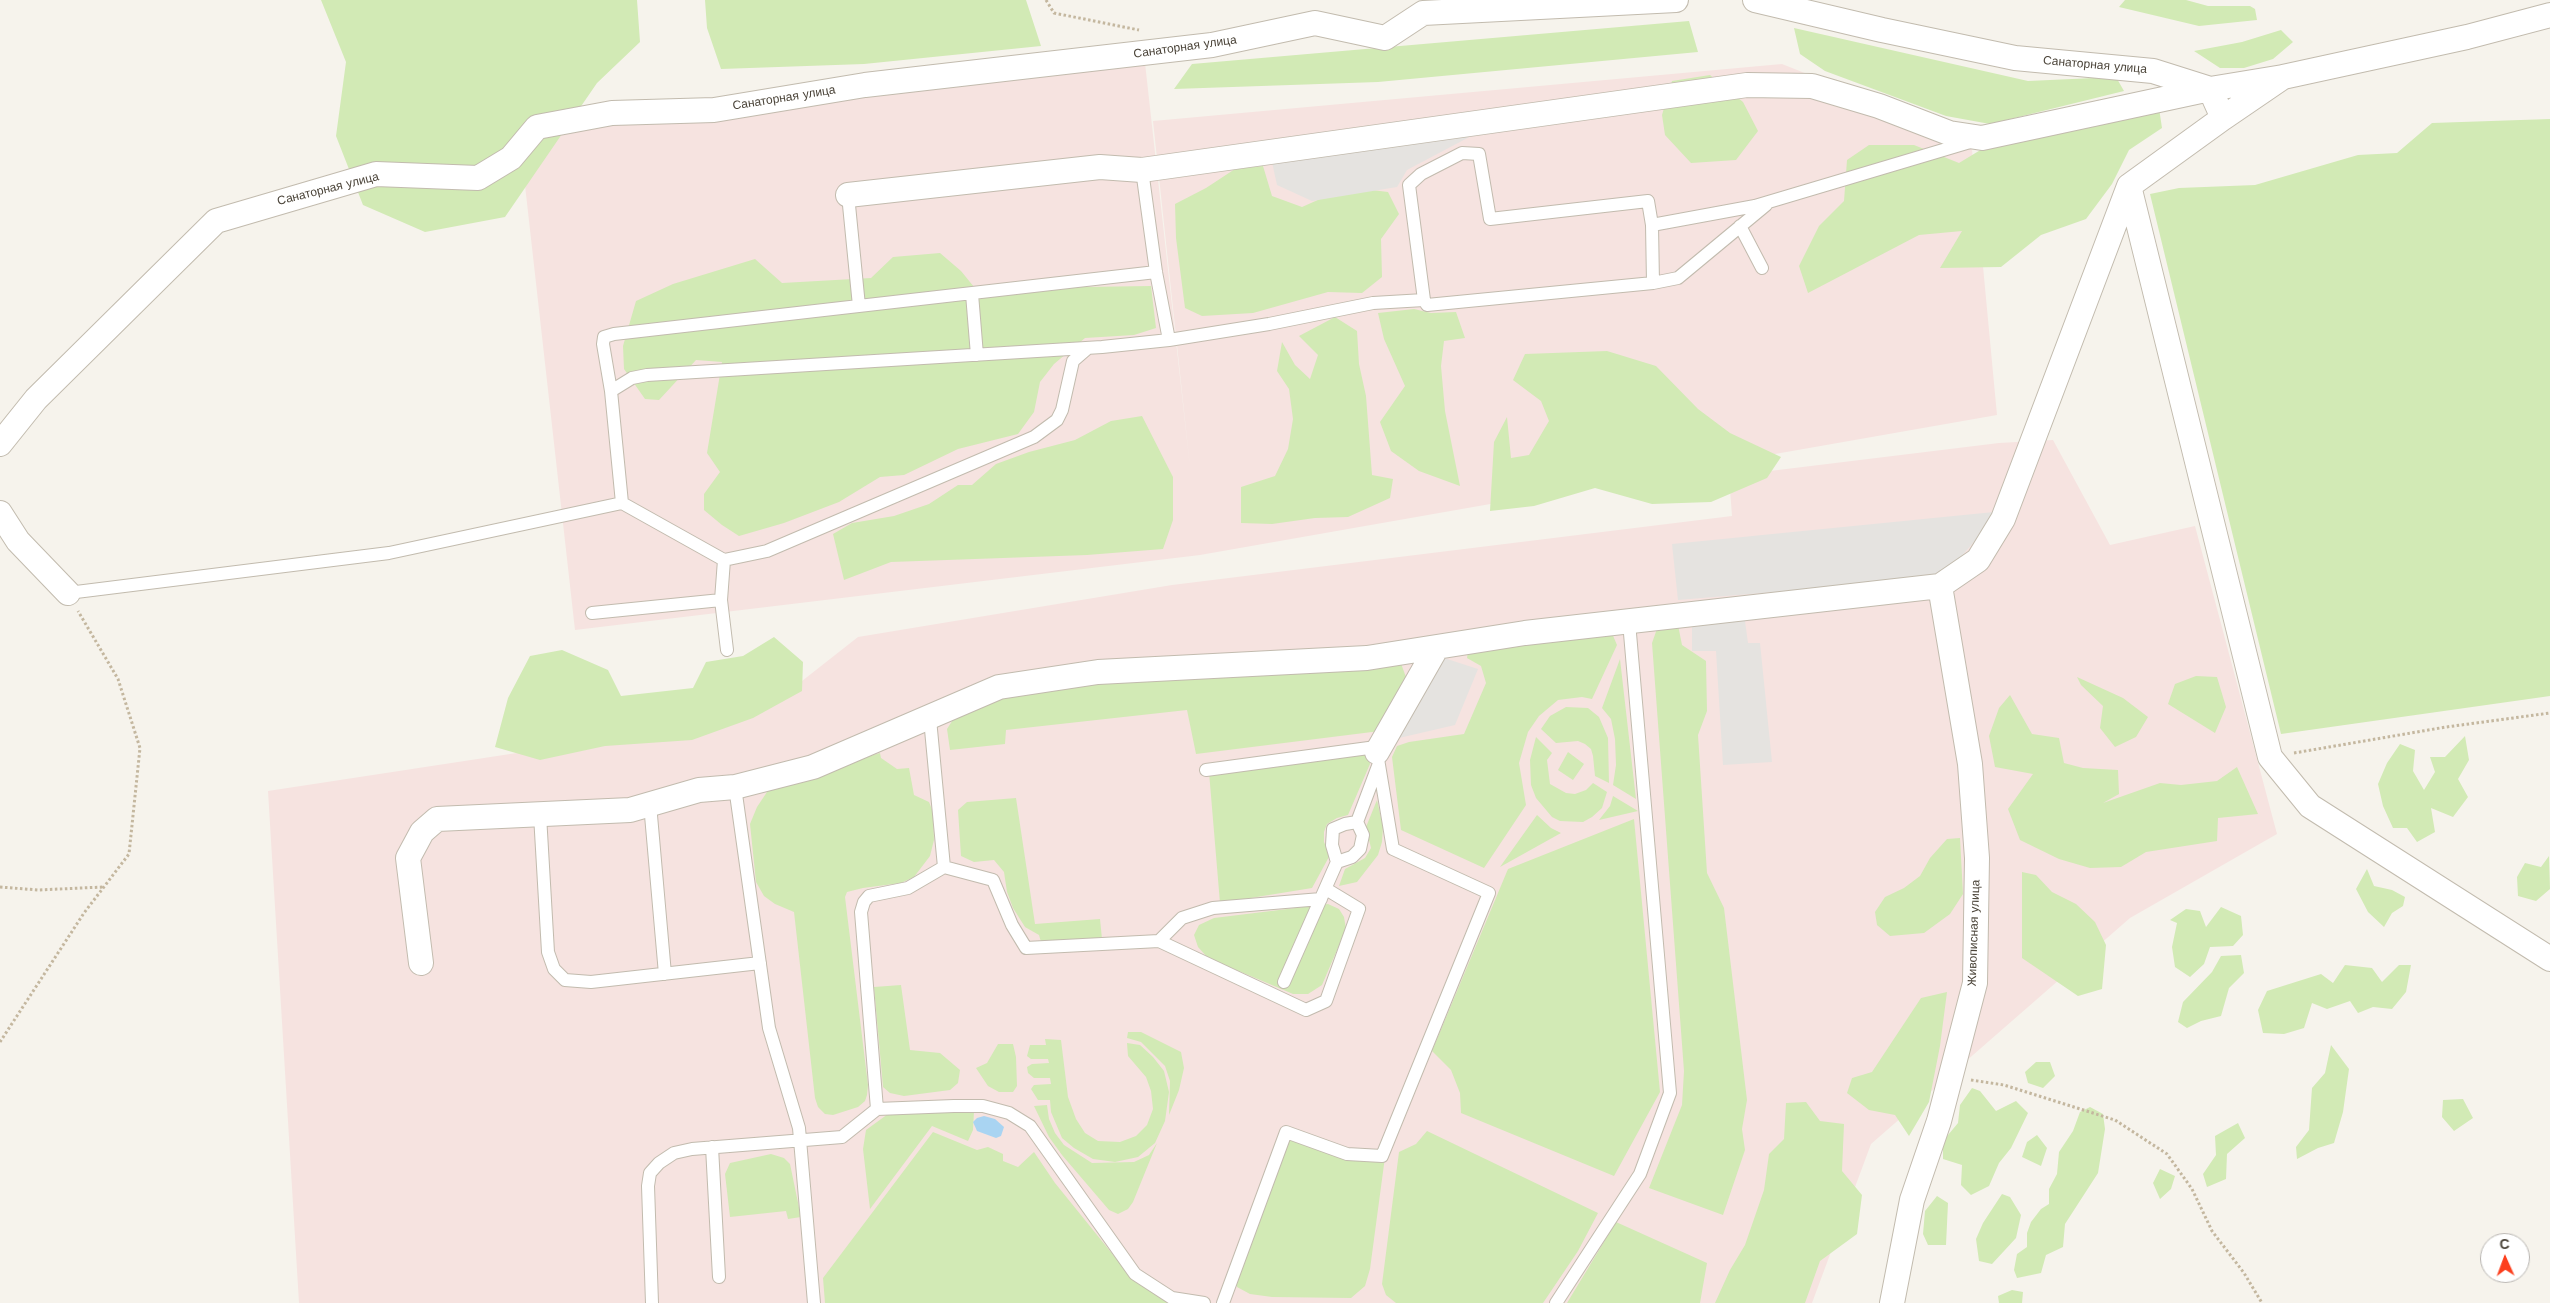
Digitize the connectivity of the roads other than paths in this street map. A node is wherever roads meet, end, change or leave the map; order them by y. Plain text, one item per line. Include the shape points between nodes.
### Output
1 (1676, 0) edge
2 (1755, 0) edge
3 (2547, 0) edge
4 (2550, 4) edge
5 (2550, 15) edge
6 (2283, 78) junction
7 (2210, 88) junction
8 (2223, 118) junction
9 (1982, 138) junction
10 (1142, 170) junction
11 (2129, 186) junction
12 (848, 195) joint
13 (1769, 202) junction
14 (1652, 225) junction
15 (1740, 226) junction
16 (1762, 268) dead end
17 (1156, 272) junction
18 (1653, 283) junction
19 (972, 294) junction
20 (1424, 300) junction
21 (859, 306) junction
22 (1169, 340) junction
23 (1088, 348) junction
24 (977, 355) junction
25 (610, 391) junction
26 (0, 444) edge
27 (622, 503) junction
28 (0, 513) edge
29 (724, 560) junction
30 (1940, 586) junction
31 (68, 593) joint
32 (721, 600) junction
33 (592, 613) dead end
34 (1629, 622) junction
35 (1437, 647) junction
36 (727, 650) dead end
37 (930, 719) junction
38 (1378, 758) junction
39 (1206, 770) dead end
40 (735, 787) junction
41 (650, 804) junction
42 (540, 815) junction
43 (1357, 822) junction
44 (1337, 862) junction
45 (944, 867) junction
46 (1323, 894) junction
47 (1159, 941) junction
48 (2550, 959) edge
49 (422, 963) dead end
50 (760, 963) junction
51 (665, 974) junction
52 (1284, 982) dead end
53 (877, 1109) junction
54 (800, 1142) junction
55 (712, 1147) junction
56 (719, 1277) dead end
57 (652, 1303) edge
58 (814, 1303) edge
59 (1204, 1303) edge
60 (1223, 1303) edge
61 (1556, 1303) edge
62 (1892, 1303) edge

1 - 26 street, Санаторная улица via 1423,13 1385,38 1315,23 1212,46 865,85 714,110 612,113 537,127 511,158 478,178 376,174 216,221 36,399
2 - 7 street, Санаторная улица via 2015,58 2153,71
3 - 4 lane
5 - 6 street
6 - 7 street
6 - 8 street
7 - 8 street
7 - 9 street
8 - 11 street
9 - 10 street via 1949,132 1812,86 1748,85
9 - 13 lane
10 - 12 street via 1100,167
10 - 17 lane
11 - 30 street via 2003,519 1978,560
11 - 48 street via 2270,757 2310,806
12 - 21 lane
13 - 14 lane
13 - 15 lane
14 - 18 lane
14 - 20 lane via 1648,201 1490,219 1479,154 1462,153 1421,174 1409,184
15 - 16 lane
15 - 18 lane via 1678,278
17 - 19 lane
17 - 22 lane
18 - 20 lane via 1427,305
19 - 21 lane
19 - 24 lane
20 - 22 lane via 1373,303
21 - 25 lane via 604,337 602,344
22 - 23 lane
23 - 24 lane
23 - 29 lane via 1073,362 1057,420 1034,437 767,551
24 - 25 lane via 647,375 632,378
25 - 27 lane
27 - 29 lane
27 - 31 lane via 390,552
28 - 31 street via 18,540
29 - 32 lane
30 - 34 street
30 - 62 street, Живописная улица via 1970,764 1977,858 1975,983 1939,1121 1912,1200
32 - 33 lane
32 - 36 lane
34 - 35 street via 1525,633
34 - 61 lane via 1670,1093 1640,1174
35 - 37 street via 1366,658 1089,674 999,687
35 - 38 street
37 - 40 street via 813,767
37 - 45 lane
38 - 39 lane via 1376,747
38 - 43 lane
38 - 60 lane via 1393,850 1489,893 1382,1156 1347,1154 1286,1132
40 - 41 street via 699,790
40 - 50 lane
41 - 42 street via 630,810
41 - 51 lane
42 - 49 street via 437,819 422,832 408,858
42 - 51 lane via 548,952 554,969 565,980 592,982
43 - 44 lane via 1363,835 1360,849 1352,857
43 - 44 lane via 1334,829 1332,845
44 - 46 lane
45 - 47 lane via 992,880 1026,948
45 - 53 lane via 908,888 869,896 861,912
46 - 47 lane via 1213,908 1182,918
46 - 47 lane via 1359,909 1326,1000 1306,1010
46 - 52 lane
50 - 51 lane
50 - 54 lane via 769,1028 799,1128
53 - 54 lane via 842,1137
53 - 59 lane via 983,1106 1009,1113 1030,1126 1135,1274 1172,1298
54 - 55 lane
54 - 58 lane
55 - 56 lane
55 - 57 lane via 674,1153 650,1172

